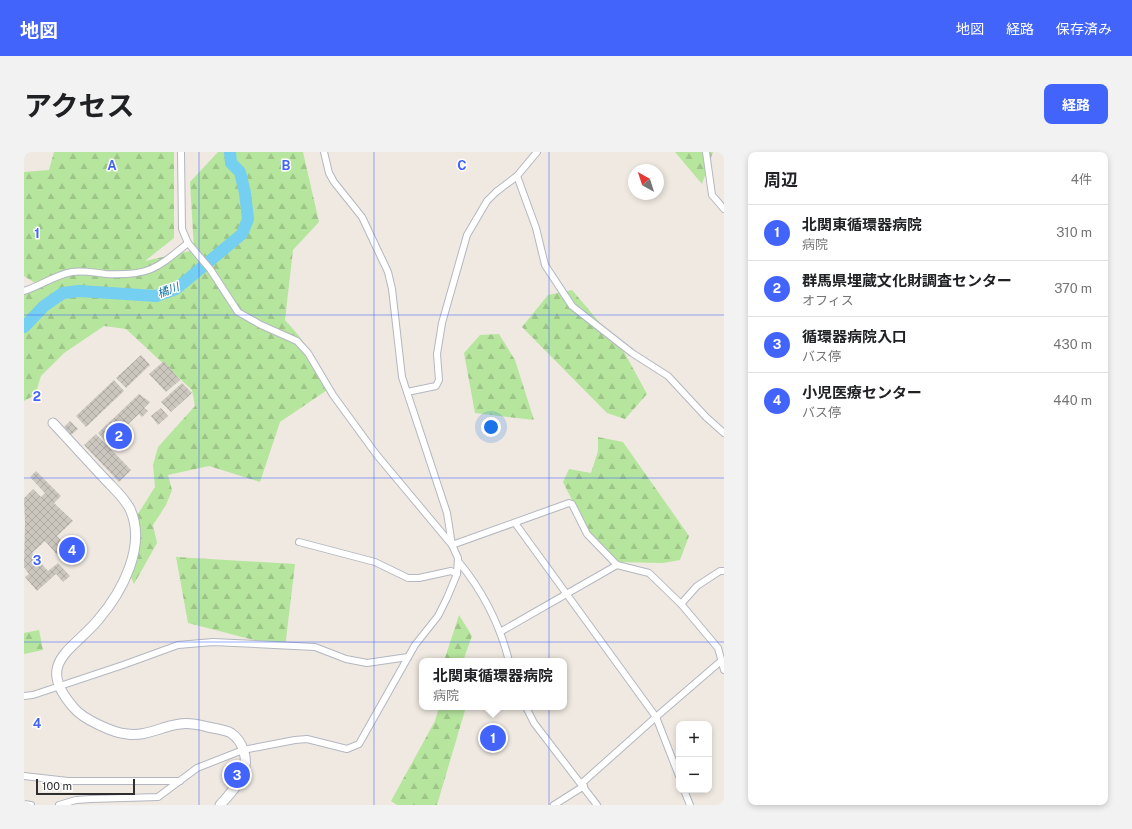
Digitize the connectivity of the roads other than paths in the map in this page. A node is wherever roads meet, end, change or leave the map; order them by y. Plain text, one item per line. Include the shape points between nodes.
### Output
1 (181, 152) edge
2 (324, 152) edge
3 (537, 152) edge
4 (706, 152) edge
5 (517, 176) junction
6 (724, 209) edge
7 (188, 243) junction
8 (24, 291) edge
9 (407, 392) junction
10 (53, 424) dead end
11 (724, 433) edge
12 (515, 523) junction
13 (299, 542) dead end
14 (452, 545) junction
15 (458, 562) junction
16 (617, 564) junction
17 (724, 571) edge
18 (457, 574) junction
19 (567, 594) junction
20 (681, 604) junction
21 (500, 632) junction
22 (408, 657) junction
23 (508, 658) edge
24 (721, 661) junction
25 (724, 670) edge
26 (59, 686) junction
27 (24, 696) edge
28 (528, 710) edge
29 (656, 717) junction
30 (243, 750) junction
31 (676, 768) edge
32 (24, 776) edge
33 (180, 781) junction
34 (583, 785) junction
35 (685, 793) edge
36 (24, 804) edge
37 (31, 805) edge
38 (59, 805) edge
39 (220, 805) edge
40 (554, 805) edge
41 (597, 805) edge
42 (690, 805) edge

1 - 7 street via 182,229
2 - 9 street via 329,173 362,217 388,272 402,377
3 - 5 street
4 - 6 street via 712,195
5 - 9 street via 487,201 467,235 442,323 437,354 439,380 436,386
5 - 11 street via 536,228 545,265 572,306 601,331 668,376
7 - 8 street via 160,266 147,272 72,272
7 - 14 street via 210,269 238,312 297,341 308,353 333,395 376,454
9 - 14 street via 447,512
10 - 26 street via 123,498 132,517 135,541 127,574 111,601 98,620 63,654 57,674
12 - 14 street
12 - 16 street via 572,504 587,534
12 - 19 street
13 - 18 street via 375,562 408,578 451,571
14 - 15 street
15 - 18 street
15 - 21 street via 466,571
16 - 19 street
16 - 20 street via 649,573
17 - 20 street via 697,586
18 - 22 street via 438,616
19 - 21 street
19 - 29 street
20 - 24 street via 718,648
21 - 23 street
22 - 26 street via 368,664 315,647 213,642 178,645
22 - 30 street via 359,744 347,748 307,739
24 - 25 street
24 - 29 street
26 - 27 street
26 - 30 street via 63,696 75,710 116,732 142,735 175,725 198,725 231,733
28 - 34 street via 534,723
29 - 31 street
29 - 34 street
30 - 33 street via 197,768
30 - 39 street via 246,762 244,772
32 - 33 street via 68,781
33 - 38 street via 153,798 91,799
34 - 40 street
34 - 41 street
35 - 42 street
36 - 37 street

